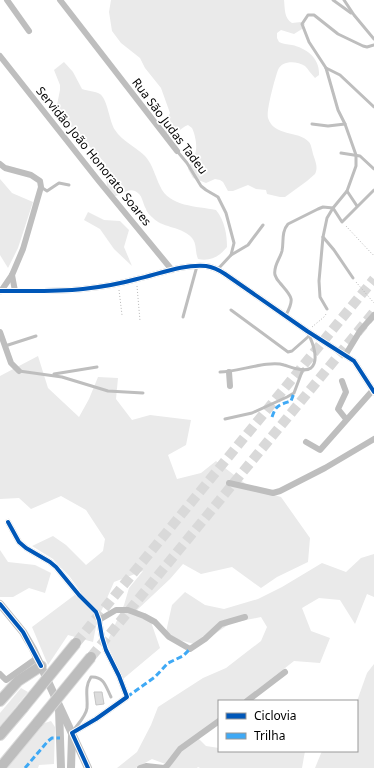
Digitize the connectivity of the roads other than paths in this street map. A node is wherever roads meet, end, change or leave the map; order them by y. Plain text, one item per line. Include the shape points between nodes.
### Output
1 (7, 0) edge
2 (60, 0) edge
3 (333, 0) edge
4 (344, 0) edge
5 (354, 14) junction
6 (29, 31) dead end
7 (374, 39) edge
8 (374, 45) edge
9 (0, 56) edge
10 (326, 68) junction
11 (374, 107) edge
12 (312, 124) dead end
13 (345, 124) junction
14 (177, 151) joint
15 (341, 153) dead end
16 (356, 155) junction
17 (0, 164) edge
18 (374, 169) edge
19 (69, 184) dead end
20 (41, 187) junction
21 (347, 190) junction
22 (374, 190) edge
23 (358, 206) junction
24 (333, 208) junction
25 (263, 225) dead end
26 (323, 237) junction
27 (231, 255) junction
28 (197, 266) junction
29 (218, 269) junction
30 (172, 270) junction
31 (12, 275) junction
32 (353, 278) road end
33 (0, 291) edge
34 (15, 291) junction
35 (327, 309) road end
36 (231, 310) dead end
37 (286, 315) junction
38 (374, 315) edge
39 (183, 317) dead end
40 (0, 332) edge
41 (308, 334) junction
42 (36, 336) dead end
43 (5, 346) junction
44 (346, 354) junction
45 (96, 367) dead end
46 (302, 369) junction
47 (19, 370) joint
48 (220, 372) dead end
49 (229, 372) junction
50 (50, 374) junction
51 (342, 381) dead end
52 (230, 386) dead end
53 (373, 391) edge
54 (143, 394) dead end
55 (346, 418) junction
56 (225, 419) dead end
57 (374, 439) edge
58 (306, 442) dead end
59 (229, 483) dead end
60 (8, 522) dead end
61 (0, 604) edge
62 (245, 617) dead end
63 (99, 620) junction
64 (76, 643) tunnel mouth
65 (91, 657) tunnel mouth
66 (41, 667) junction
67 (285, 672) dead end
68 (0, 674) edge
69 (10, 683) junction
70 (111, 697) dead end
71 (248, 700) edge
72 (0, 701) edge
73 (59, 704) junction
74 (218, 722) edge
75 (72, 733) junction
76 (60, 734) junction
77 (0, 735) edge
78 (0, 768) edge
79 (61, 768) edge
80 (71, 768) edge
81 (88, 768) edge
82 (140, 768) edge

1 - 6 street
2 - 14 street, Rua São Judas Tadeu
3 - 5 lane
4 - 5 lane
5 - 7 lane
8 - 10 lane via 367,47 342,36 314,15 308,15 302,24 305,34
9 - 30 street, Servidão João Honorato Soares
10 - 11 lane via 340,75
10 - 13 lane via 338,110
12 - 13 lane
13 - 16 lane
14 - 27 lane, Rua São Judas Tadeu via 201,186 218,196 221,201 234,243
15 - 16 lane
16 - 18 lane
16 - 21 lane via 356,166
17 - 20 street via 5,168 31,175 40,181
19 - 20 lane via 59,183 47,191
20 - 31 street via 26,240
21 - 23 lane
21 - 24 lane
22 - 23 lane
23 - 24 lane via 342,222
24 - 26 lane via 326,218
24 - 37 lane via 318,209 286,227 282,253 275,271 277,280 292,298
25 - 27 lane via 248,245
26 - 32 lane
26 - 35 lane via 319,281 320,297
27 - 29 lane
28 - 29 street
28 - 30 street
28 - 39 lane
29 - 37 street
30 - 34 street via 118,284 81,289
31 - 33 street
31 - 34 street
33 - 34 street
36 - 41 lane via 288,352
37 - 41 street
38 - 44 street via 360,331
40 - 43 street
41 - 44 street
41 - 46 lane via 313,347 314,362 311,367
42 - 43 lane
43 - 47 street via 11,363
44 - 53 street via 354,361
45 - 50 lane
46 - 49 lane via 275,364
46 - 56 lane via 294,392 288,397 252,413
47 - 50 lane
48 - 49 lane
49 - 52 street
50 - 54 lane via 108,391
51 - 55 street via 346,392 338,409
53 - 55 street
55 - 58 street via 320,450
57 - 59 street via 280,491 273,493
60 - 63 street via 19,542 56,567 96,612
61 - 66 main road via 23,632
62 - 63 street via 221,624 190,649 169,637 155,622 128,610 116,610
63 - 75 street via 106,650 127,697
64 - 77 highway, bridge
65 - 78 highway, bridge
66 - 69 street
66 - 69 highway
66 - 73 main road
67 - 71 street
68 - 69 street
69 - 72 highway
70 - 75 lane via 101,679 97,676 91,677 87,683 87,709
73 - 75 main road
73 - 76 main road
74 - 82 street via 180,750 164,768
75 - 76 main road via 66,731
75 - 80 main road
75 - 81 main road
76 - 79 main road

